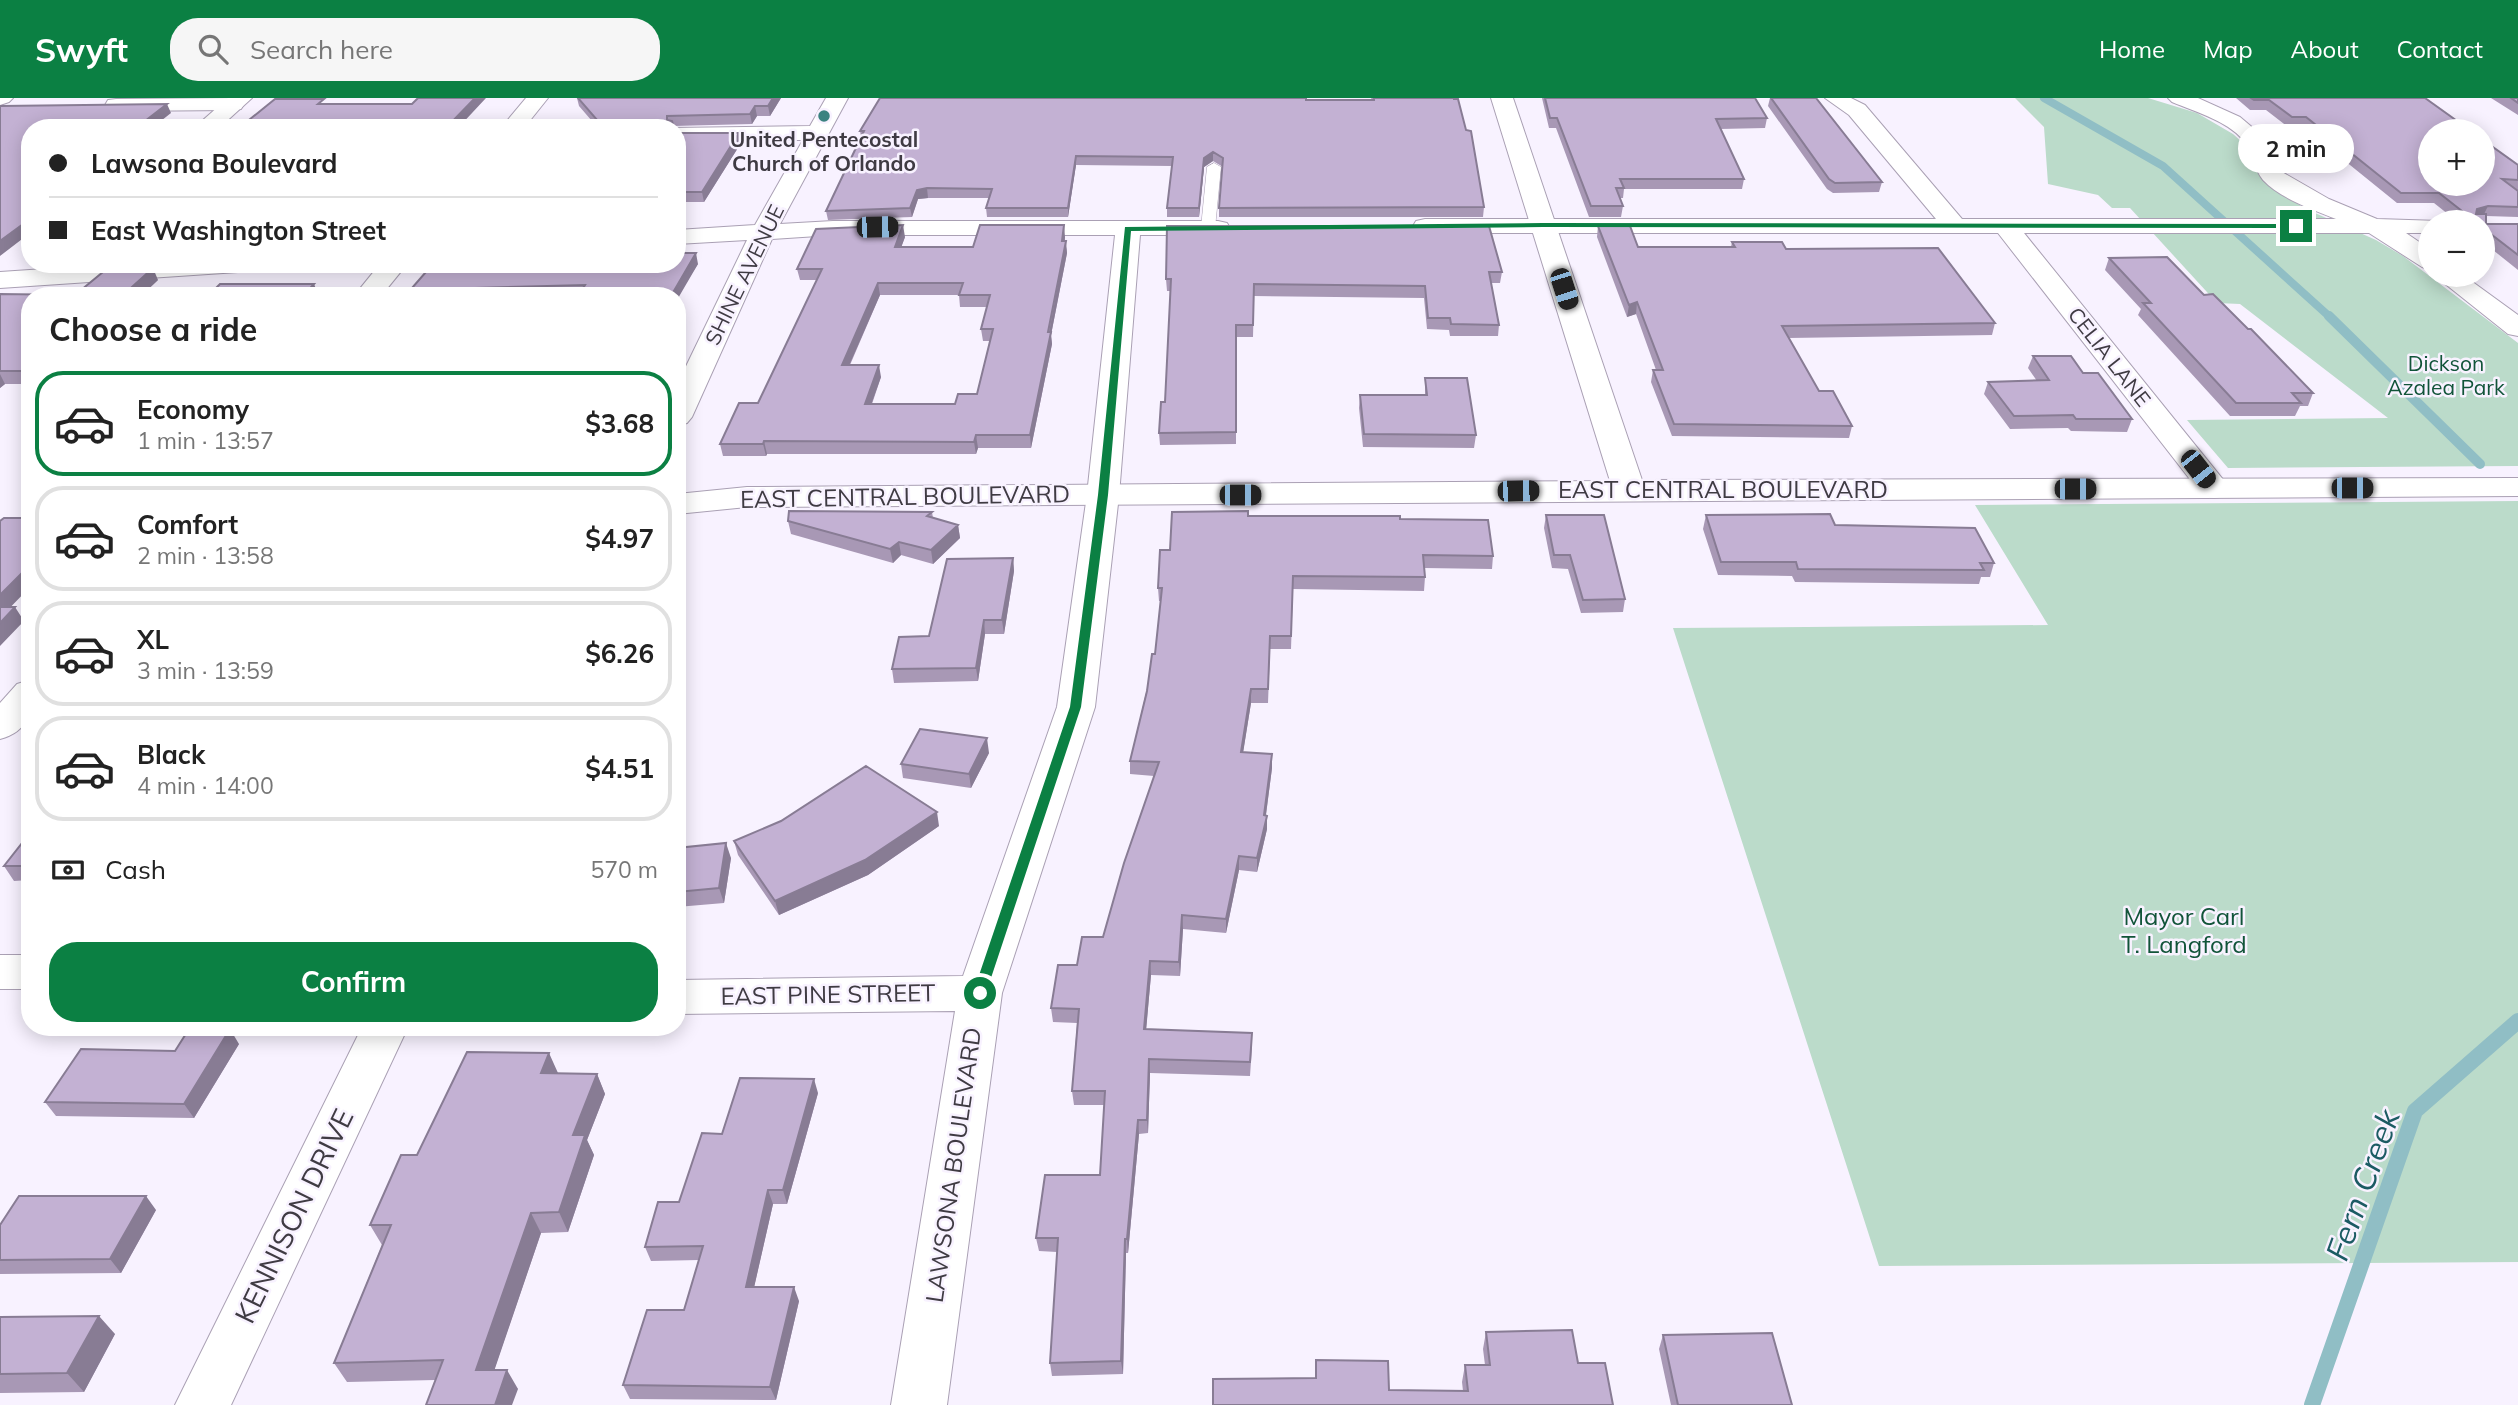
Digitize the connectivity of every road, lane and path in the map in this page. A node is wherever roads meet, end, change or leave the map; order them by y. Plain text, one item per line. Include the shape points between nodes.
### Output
1 (537, 98) edge
2 (837, 98) edge
3 (1502, 98) edge
4 (1836, 98) edge
5 (2179, 98) edge
6 (237, 101) edge
7 (98, 105) edge
8 (216, 119) edge
9 (520, 119) edge
10 (819, 132) junction
11 (686, 133) edge
12 (1214, 167) edge
13 (1543, 225) junction
14 (1954, 225) junction
15 (2004, 225) junction
16 (1403, 226) edge
17 (2373, 226) junction
18 (2418, 226) edge
19 (1208, 228) junction
20 (1236, 228) edge
21 (1128, 229) junction
22 (763, 232) junction
23 (686, 236) edge
24 (2418, 254) edge
25 (92, 273) edge
26 (386, 273) edge
27 (11, 278) edge
28 (375, 287) edge
29 (2463, 287) edge
30 (2518, 328) edge
31 (686, 398) edge
32 (2518, 488) edge
33 (2214, 489) junction
34 (1629, 490) junction
35 (1103, 495) junction
36 (686, 503) edge
37 (21, 698) edge
38 (0, 727) edge
39 (0, 972) edge
40 (21, 972) edge
41 (980, 993) junction
42 (686, 997) edge
43 (381, 1036) edge
44 (203, 1405) edge
45 (919, 1405) edge

1 - 9 street
2 - 10 street, SHINE AVENUE
3 - 13 street
4 - 14 street via 1857,110
5 - 17 street via 2235,125 2256,141 2264,165 2274,177 2332,210
6 - 7 street
6 - 8 street
10 - 11 street
10 - 22 street, SHINE AVENUE
12 - 19 lane
13 - 14 street
13 - 16 street
13 - 34 street
14 - 15 street
15 - 17 street
15 - 33 street, CELIA LANE
17 - 18 street
17 - 24 street
19 - 20 street
19 - 21 street
21 - 22 street via 899,227
21 - 35 street, LAWSONA BOULEVARD
22 - 23 street
22 - 31 street, SHINE AVENUE
25 - 27 street
26 - 28 street
29 - 30 street
32 - 33 street, EAST CENTRAL BOULEVARD
33 - 34 street, EAST CENTRAL BOULEVARD
34 - 35 street, EAST CENTRAL BOULEVARD
35 - 36 street, EAST CENTRAL BOULEVARD via 747,497
35 - 41 street, LAWSONA BOULEVARD via 1076,707
37 - 38 street
39 - 40 street
41 - 42 street, EAST PINE STREET
41 - 45 street, LAWSONA BOULEVARD
43 - 44 street, KENNISON DRIVE

